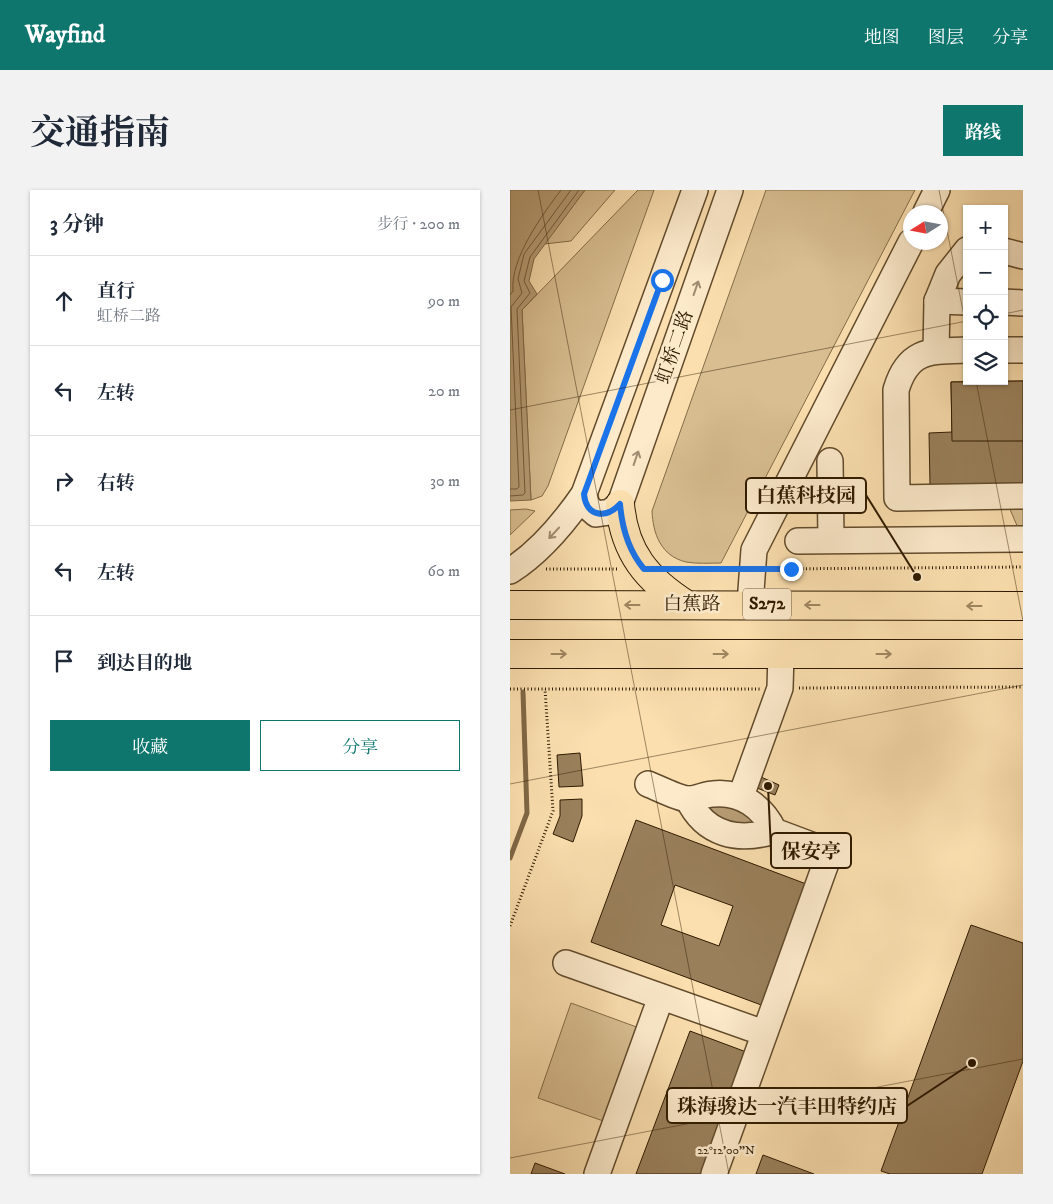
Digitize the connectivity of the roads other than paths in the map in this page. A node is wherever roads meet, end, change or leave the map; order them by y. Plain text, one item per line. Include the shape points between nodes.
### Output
1 (695, 190) edge
2 (730, 190) edge
3 (938, 190) edge
4 (930, 205) edge
5 (907, 250) edge
6 (1008, 251) edge
7 (963, 255) edge
8 (1023, 256) edge
9 (937, 301) junction
10 (963, 302) edge
11 (1008, 302) edge
12 (1023, 303) edge
13 (963, 350) edge
14 (1008, 350) edge
15 (1023, 350) edge
16 (936, 351) junction
17 (830, 461) dead end
18 (584, 494) junction
19 (1023, 496) edge
20 (992, 497) junction
21 (620, 504) junction
22 (992, 539) junction
23 (1023, 539) edge
24 (831, 540) junction
25 (798, 541) dead end
26 (512, 570) edge
27 (687, 604) junction
28 (750, 604) junction
29 (510, 605) edge
30 (1023, 606) edge
31 (510, 654) edge
32 (781, 654) junction
33 (1023, 654) edge
34 (648, 784) dead end
35 (741, 796) junction
36 (688, 799) junction
37 (774, 831) junction
38 (566, 963) dead end
39 (661, 997) junction
40 (764, 1033) junction
41 (597, 1174) edge
42 (714, 1174) edge

1 - 18 street, 虹桥二路
21 -> 2 street, 虹桥二路
3 - 4 street
5 - 28 street via 754,550
6 - 8 street
7 - 9 street via 948,274
9 - 10 street
9 - 16 street
11 - 12 street
13 - 16 street
14 - 15 street
16 - 20 street via 909,362 900,375 896,390 897,498
17 - 24 street
18 - 21 street via 587,506 596,514 610,512
18 -> 26 street, 虹桥二路 via 540,548
19 - 20 street
20 - 22 street
21 - 27 main road via 630,548 644,569 673,596
22 - 23 street
22 - 24 street
24 - 25 street
27 - 28 main road, 白蕉路 / S272
27 -> 29 main road, 白蕉路 / S272
30 -> 28 main road, 白蕉路 / S272
31 -> 32 main road
32 -> 33 main road
32 - 35 street via 780,688
34 - 36 street
35 - 36 street via 727,793
35 - 37 street via 762,812
36 - 37 street via 701,820 724,834 750,837
37 - 40 street via 830,852
38 - 39 street
39 - 40 street
39 - 41 street
40 - 42 street

